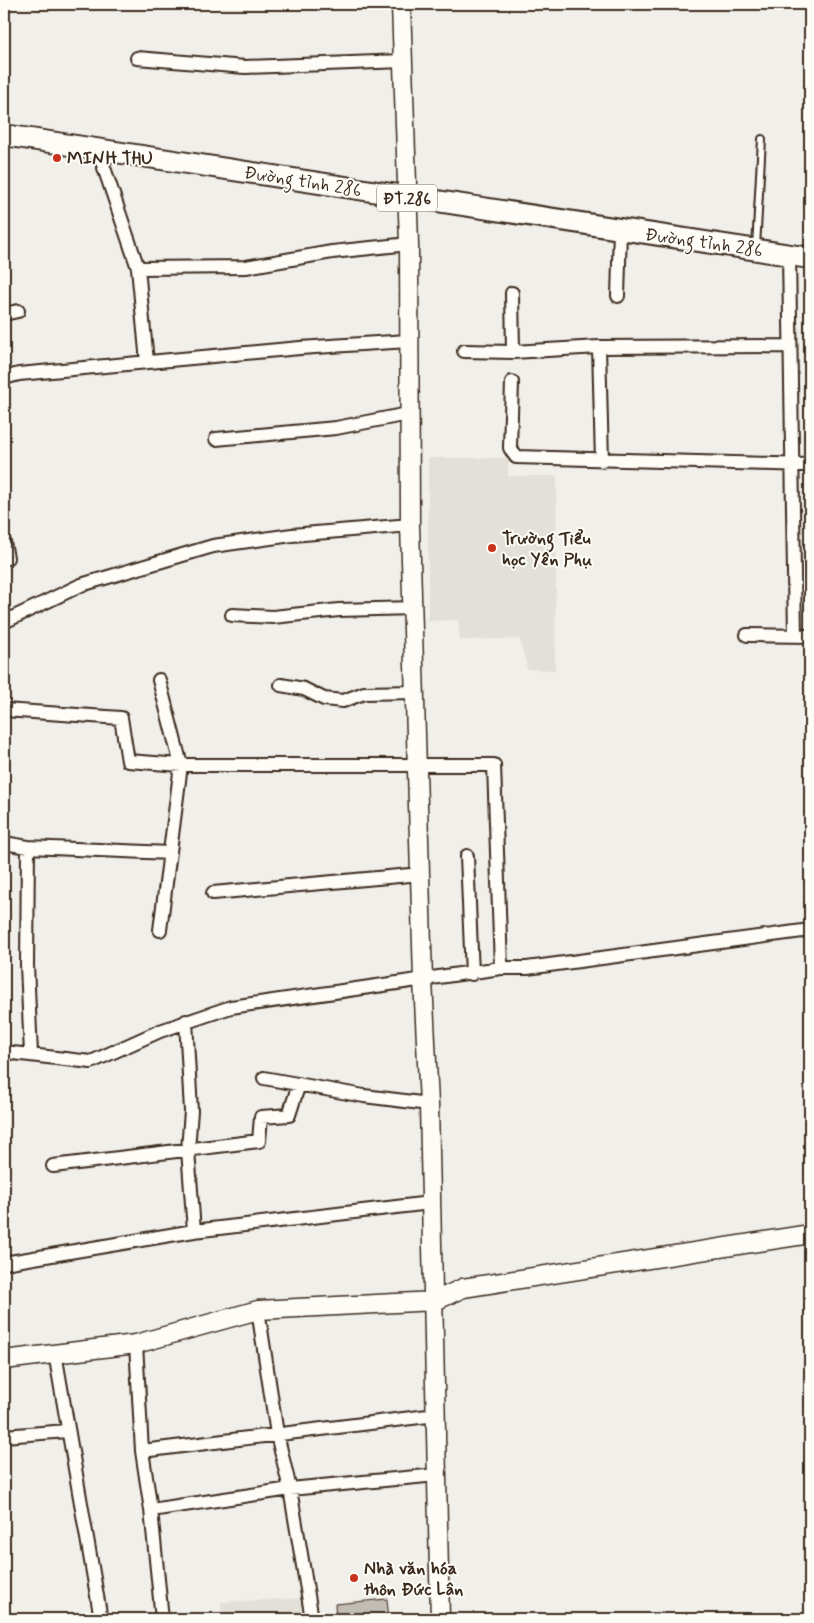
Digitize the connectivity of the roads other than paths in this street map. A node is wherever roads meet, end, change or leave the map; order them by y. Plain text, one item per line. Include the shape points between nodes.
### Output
1 (400, 4) edge
2 (137, 58) dead end
3 (403, 61) junction
4 (4, 136) edge
5 (762, 139) dead end
6 (98, 150) junction
7 (408, 198) junction
8 (620, 230) junction
9 (408, 244) junction
10 (756, 250) junction
11 (789, 254) junction
12 (810, 258) edge
13 (138, 268) junction
14 (512, 293) dead end
15 (618, 296) dead end
16 (18, 311) dead end
17 (4, 314) edge
18 (408, 341) junction
19 (790, 346) junction
20 (598, 347) junction
21 (464, 351) dead end
22 (513, 352) junction
23 (147, 362) junction
24 (4, 378) edge
25 (512, 382) dead end
26 (408, 414) junction
27 (216, 439) dead end
28 (602, 461) junction
29 (794, 464) junction
30 (810, 465) edge
31 (410, 525) junction
32 (4, 542) edge
33 (7, 558) dead end
34 (414, 608) junction
35 (232, 615) dead end
36 (4, 622) edge
37 (747, 635) dead end
38 (795, 636) junction
39 (810, 636) edge
40 (159, 680) dead end
41 (281, 685) dead end
42 (416, 692) junction
43 (4, 710) edge
44 (416, 764) junction
45 (180, 765) junction
46 (4, 843) edge
47 (28, 847) junction
48 (170, 853) junction
49 (467, 856) dead end
50 (420, 874) junction
51 (213, 893) dead end
52 (160, 930) dead end
53 (810, 930) edge
54 (501, 968) junction
55 (472, 974) junction
56 (423, 980) junction
57 (186, 1021) junction
58 (4, 1052) edge
59 (30, 1054) junction
60 (264, 1078) dead end
61 (299, 1084) junction
62 (430, 1104) junction
63 (188, 1150) junction
64 (53, 1166) dead end
65 (430, 1203) junction
66 (194, 1231) junction
67 (810, 1234) edge
68 (4, 1263) edge
69 (435, 1301) junction
70 (258, 1310) junction
71 (136, 1344) junction
72 (55, 1354) junction
73 (4, 1360) edge
74 (436, 1415) junction
75 (67, 1431) junction
76 (277, 1434) junction
77 (4, 1436) edge
78 (142, 1451) junction
79 (437, 1475) junction
80 (290, 1489) junction
81 (151, 1510) junction
82 (101, 1619) edge
83 (162, 1619) edge
84 (312, 1619) edge
85 (440, 1619) edge

1 - 3 street
2 - 3 street via 245,67
3 - 7 street
4 - 6 main road, Đường tỉnh 286 / ĐT.286
5 - 10 lane
6 - 7 main road, Đường tỉnh 286 / ĐT.286
6 - 13 street
7 - 8 main road, Đường tỉnh 286 / ĐT.286
7 - 9 street
8 - 10 main road, Đường tỉnh 286 / ĐT.286
8 - 15 street
9 - 13 street via 332,252 246,267
9 - 18 street
10 - 11 main road, Đường tỉnh 286 / ĐT.286
11 - 12 main road, Đường tỉnh 286 / ĐT.286
11 - 19 street
13 - 23 street
14 - 22 street
16 - 17 street
18 - 23 street
18 - 26 street
19 - 20 street
19 - 29 street
20 - 22 street
20 - 28 street
21 - 22 street
23 - 24 street
25 - 28 street via 510,448 516,457
26 - 27 street via 336,428
26 - 31 street
28 - 29 street
29 - 30 street
29 - 38 street
31 - 34 street
31 - 36 street via 292,534 213,546 81,585
32 - 33 street
34 - 35 street via 339,610 273,617
34 - 42 street
37 - 38 street
38 - 39 street
40 - 45 street
41 - 42 street via 304,689 324,699 343,701 364,693
42 - 44 street
43 - 45 street via 121,718 128,761
44 - 45 street
44 - 50 street
44 - 54 street via 494,765
45 - 48 street
46 - 47 street
47 - 48 street
47 - 59 street
48 - 52 street
49 - 55 street
50 - 51 street
50 - 56 street
53 - 54 street via 527,968
54 - 55 street
55 - 56 street
56 - 57 street via 230,1007
56 - 62 street
57 - 59 street via 91,1062
57 - 63 street via 191,1110
58 - 59 street
60 - 61 street
61 - 62 street
61 - 63 street via 289,1115 261,1118 259,1141
62 - 65 street
63 - 64 street
63 - 66 street
65 - 66 street
65 - 69 street
66 - 68 street
67 - 69 street via 463,1288
69 - 70 street
69 - 74 street
70 - 71 street
70 - 76 street
71 - 72 street
71 - 78 street
72 - 73 street
72 - 75 street
74 - 76 street
74 - 79 street
75 - 77 street
75 - 82 street
76 - 78 street
76 - 80 street
78 - 81 street
79 - 80 street
79 - 85 street
80 - 81 street
80 - 84 street
81 - 83 street

